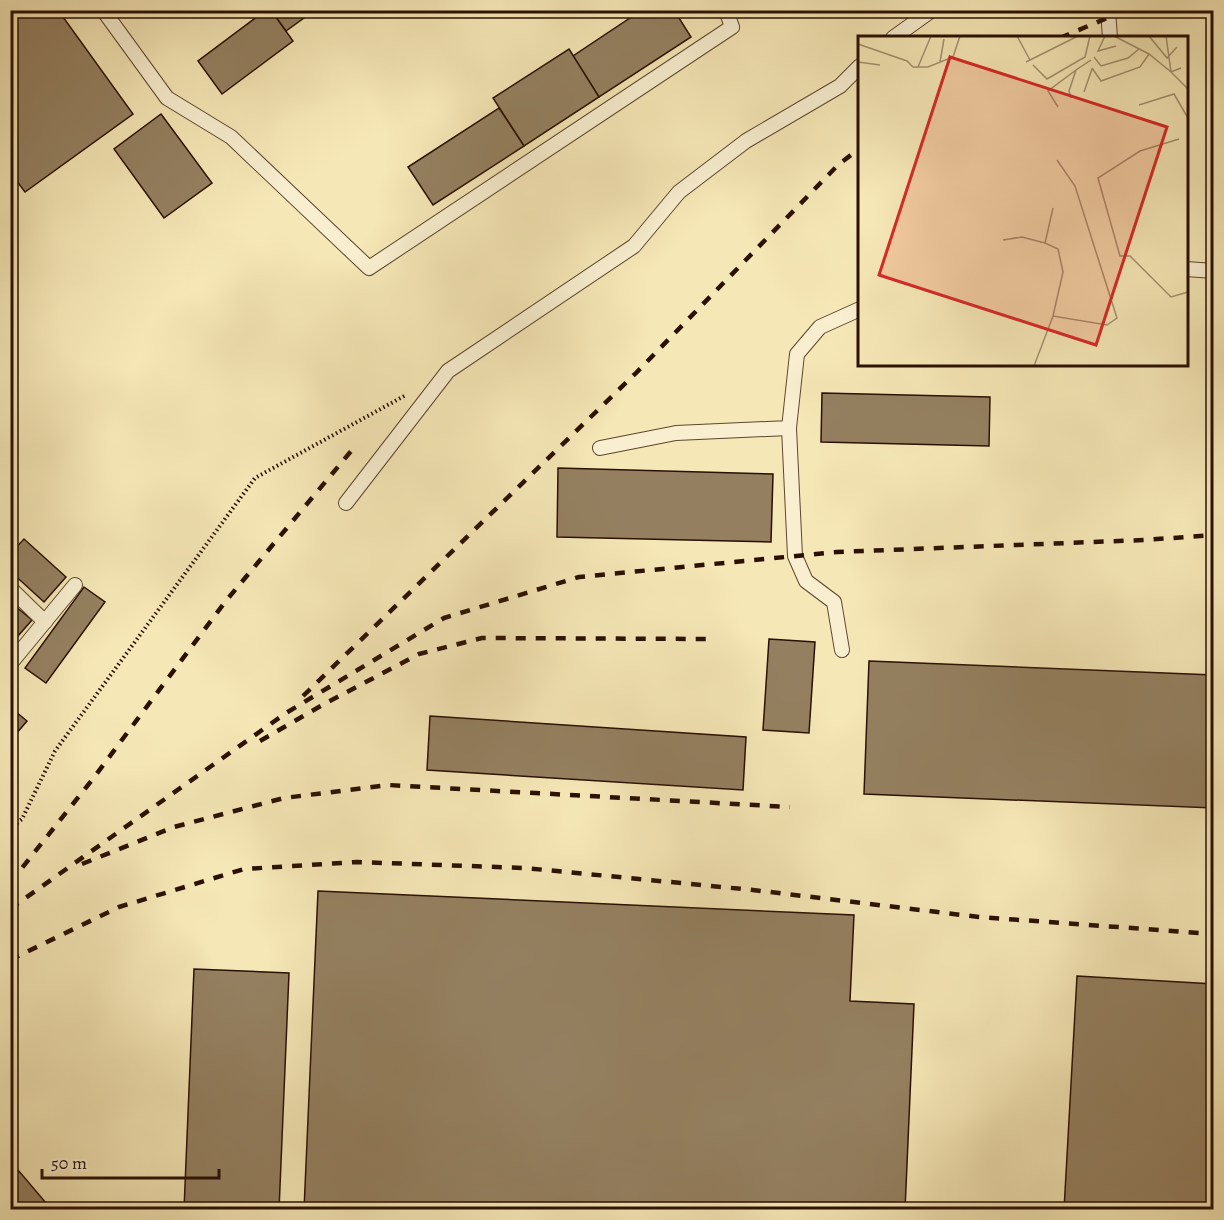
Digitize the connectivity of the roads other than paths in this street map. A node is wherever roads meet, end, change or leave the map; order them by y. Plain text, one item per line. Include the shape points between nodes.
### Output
1 (103, 10) edge
2 (726, 10) edge
3 (932, 10) edge
4 (1107, 10) edge
5 (896, 36) edge
6 (1110, 36) edge
7 (858, 68) edge
8 (1188, 269) edge
9 (1214, 271) edge
10 (858, 310) edge
11 (789, 429) junction
12 (600, 448) dead end
13 (346, 503) dead end
14 (75, 585) dead end
15 (10, 588) edge
16 (45, 622) junction
17 (842, 650) dead end
18 (10, 664) edge

1 - 2 lane via 167,98 231,137 369,268 732,27
3 - 5 lane
4 - 6 lane
7 - 13 lane via 840,86 746,141 679,192 634,246 448,371
8 - 9 lane
10 - 11 lane via 820,327 796,354
11 - 12 lane via 676,433
11 - 17 lane via 795,556 806,581 834,602
14 - 16 lane
15 - 16 lane
16 - 18 lane

